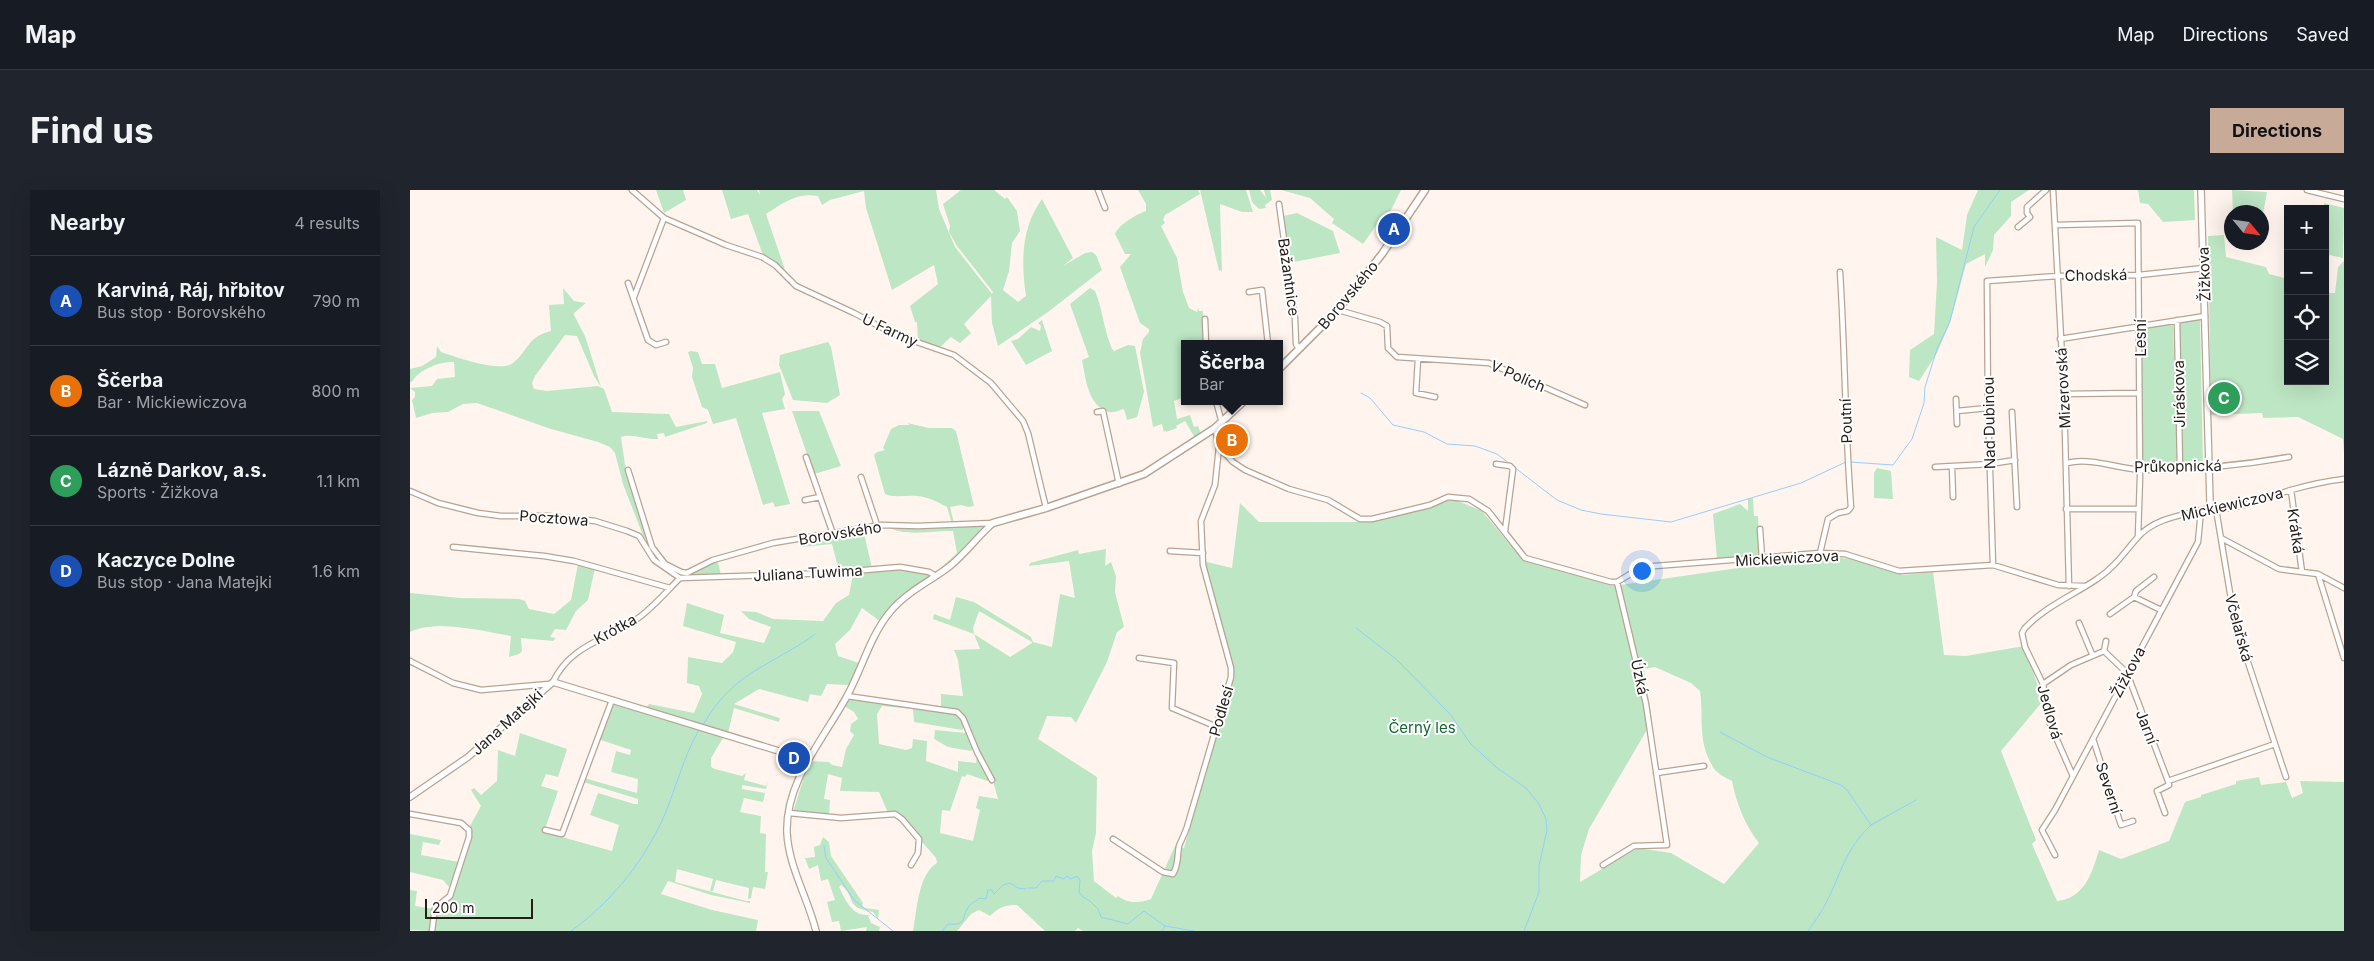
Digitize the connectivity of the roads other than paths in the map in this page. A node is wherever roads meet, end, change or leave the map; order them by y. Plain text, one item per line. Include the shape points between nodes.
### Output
1 (632, 190) edge
2 (1098, 190) edge
3 (1425, 190) edge
4 (2046, 190) edge
5 (2053, 190) edge
6 (2201, 190) edge
7 (2307, 190) edge
8 (2324, 192) edge
9 (2344, 198) edge
10 (1279, 204) dead end
11 (1105, 208) dead end
12 (664, 218) junction
13 (2056, 225) junction
14 (2018, 228) dead end
15 (2204, 268) junction
16 (1840, 272) dead end
17 (2139, 275) junction
18 (2058, 276) junction
19 (1987, 281) joint
20 (628, 283) dead end
21 (1249, 292) dead end
22 (634, 297) junction
23 (1338, 310) junction
24 (2205, 316) junction
25 (1205, 319) dead end
26 (2177, 320) junction
27 (2140, 325) junction
28 (2060, 339) junction
29 (1206, 340) edge
30 (1268, 340) edge
31 (666, 342) dead end
32 (1299, 349) junction
33 (1418, 359) junction
34 (1283, 365) edge
35 (2139, 393) junction
36 (2064, 394) junction
37 (1435, 397) dead end
38 (1956, 399) dead end
39 (1217, 405) edge
40 (1240, 405) edge
41 (1585, 406) dead end
42 (1988, 408) junction
43 (1957, 411) junction
44 (1097, 412) dead end
45 (2012, 412) dead end
46 (1222, 423) junction
47 (1957, 424) dead end
48 (1215, 428) junction
49 (1219, 448) junction
50 (806, 457) dead end
51 (2289, 457) dead end
52 (2015, 460) junction
53 (2067, 463) junction
54 (1496, 464) dead end
55 (1990, 464) junction
56 (2209, 466) junction
57 (1935, 467) dead end
58 (1952, 467) junction
59 (2180, 467) junction
60 (628, 470) dead end
61 (2140, 470) junction
62 (861, 478) dead end
63 (2344, 479) edge
64 (1118, 484) junction
65 (2291, 490) junction
66 (410, 491) edge
67 (820, 497) junction
68 (1953, 497) dead end
69 (805, 500) dead end
70 (2017, 507) dead end
71 (2209, 507) junction
72 (1046, 508) junction
73 (2066, 509) junction
74 (2138, 509) junction
75 (2216, 509) junction
76 (2201, 510) junction
77 (993, 523) joint
78 (877, 526) junction
79 (984, 527) junction
80 (1760, 529) dead end
81 (1505, 531) junction
82 (833, 534) junction
83 (2138, 537) junction
84 (2221, 538) junction
85 (453, 547) dead end
86 (1170, 551) dead end
87 (1203, 553) junction
88 (1820, 553) junction
89 (1762, 558) junction
90 (1993, 565) junction
91 (2302, 572) junction
92 (2318, 574) junction
93 (936, 576) junction
94 (680, 578) junction
95 (2154, 578) dead end
96 (1617, 582) junction
97 (2069, 586) junction
98 (2085, 586) junction
99 (670, 588) junction
100 (2344, 588) edge
101 (2080, 589) joint
102 (2134, 597) junction
103 (2161, 610) junction
104 (2110, 614) dead end
105 (2080, 623) dead end
106 (2106, 641) dead end
107 (2104, 651) junction
108 (2092, 654) junction
109 (1138, 658) dead end
110 (2344, 658) edge
111 (410, 661) edge
112 (2127, 673) junction
113 (551, 683) junction
114 (2043, 684) junction
115 (847, 696) junction
116 (612, 700) junction
117 (1217, 727) junction
118 (2092, 739) junction
119 (2275, 744) junction
120 (808, 760) junction
121 (1704, 766) dead end
122 (1656, 773) junction
123 (2073, 776) junction
124 (2286, 777) dead end
125 (992, 780) dead end
126 (2168, 780) junction
127 (410, 797) edge
128 (789, 813) junction
129 (2164, 813) dead end
130 (410, 814) edge
131 (2133, 821) dead end
132 (545, 830) dead end
133 (1113, 838) dead end
134 (2055, 854) dead end
135 (911, 865) dead end
136 (1603, 865) dead end
137 (432, 931) edge
138 (816, 931) edge

1 - 12 street, U Farmy
2 - 11 street
3 - 23 main road, Borovského via 1382,254
4 - 14 street via 2027,207 2030,216
5 - 13 street, Mizerovská
6 - 15 street, Žižkova
7 - 8 street
8 - 9 street
10 - 32 street, Bažantnice
12 - 22 street
12 - 72 street, U Farmy via 726,246 762,257 796,286 894,334 954,355 975,370 991,383 1028,433
13 - 17 street, Lesní via 2138,223
13 - 18 street, Mizerovská
15 - 17 street, Chodská
15 - 24 street, Žižkova
16 - 88 street, Poutní via 1851,507 1828,519
17 - 18 street, Chodská
17 - 27 street, Lesní
18 - 19 street, Chodská
18 - 28 street, Mizerovská
19 - 42 street, Nad Dubinou
20 - 22 street
21 - 30 street via 1262,290
22 - 31 street via 648,340 656,344
23 - 32 main road, Borovského
23 - 33 street, V Polích via 1387,326 1388,348 1392,354 1403,359
24 - 26 street
24 - 56 street, Žižkova
25 - 29 street
26 - 27 street
26 - 59 street, Jiráskova
27 - 28 street
27 - 35 street, Lesní
28 - 36 street, Mizerovská
32 - 34 main road, Borovského
33 - 37 street via 1416,393
33 - 41 street, V Polích via 1489,363
35 - 36 street
35 - 61 street, Lesní
36 - 53 street, Mizerovská
38 - 43 street
39 - 46 street
40 - 46 main road
42 - 43 street
42 - 55 street, Nad Dubinou
43 - 47 street
44 - 64 street via 1103,411
45 - 52 street
46 - 48 main road
48 - 49 street
48 - 64 main road via 1144,474
49 - 81 street via 1245,470 1289,490 1328,500 1360,519 1372,519 1455,497 1476,503 1488,511
49 - 87 street, Podlesí via 1215,485 1202,521
50 - 67 street
51 - 56 street, Průkopnická
52 - 55 street
52 - 70 street
53 - 61 street, Průkopnická via 2078,460
53 - 73 street, Mizerovská
54 - 81 street via 1513,469
55 - 58 street
55 - 90 street, Nad Dubinou
56 - 59 street, Průkopnická
56 - 71 street, Žižkova
57 - 58 street
58 - 68 street
59 - 61 street, Průkopnická
60 - 82 street, Borovského via 652,546 665,564 681,572 687,573 713,560 773,543
61 - 74 street, Lesní
62 - 78 street
63 - 65 street, Mickiewiczova
64 - 72 main road
65 - 75 street, Mickiewiczova
65 - 91 street, Krátká
66 - 94 street, Pocztowa via 438,503 478,513 548,516 603,524 639,536 654,560
67 - 69 street
67 - 82 street
71 - 75 street, Mickiewiczova
71 - 76 street, Mickiewiczova
72 - 77 main road
73 - 74 street
73 - 97 street, Mizerovská
74 - 83 street, Lesní
75 - 84 street, Včelařská
76 - 83 street, Mickiewiczova via 2163,520
76 - 103 street, Žižkova via 2198,542
77 - 79 street
78 - 79 street, Borovského
78 - 82 street, Borovského
79 - 93 street via 981,535 952,565
80 - 89 street
81 - 96 street via 1525,558
83 - 98 street, Mickiewiczova via 2111,569
84 - 91 street via 2269,565
84 - 119 street, Včelařská via 2235,623
85 - 99 street via 574,561
86 - 87 street
87 - 117 street, Podlesí via 1203,566 1231,668
88 - 89 street, Mickiewiczova
88 - 90 street, Mickiewiczova via 1846,554 1899,571
89 - 96 street, Mickiewiczova via 1642,566
90 - 97 street, Mickiewiczova
91 - 92 street
92 - 100 street
92 - 110 street
93 - 94 street, Juliana Tuwima via 900,567
93 - 115 street via 888,613
94 - 99 street, Krótka
95 - 102 street via 2136,591
96 - 122 street, Úzká via 1640,673
97 - 98 street, Mickiewiczova
98 - 101 street, Mickiewiczova
99 - 113 street, Krótka via 641,616 587,644
101 - 114 street, Jedlová via 2037,615 2022,633
102 - 103 street
102 - 104 street
103 - 112 street, Žižkova
105 - 108 street
106 - 107 street
107 - 108 street
107 - 112 street
108 - 114 street
109 - 117 street via 1174,663 1172,708
111 - 113 street via 453,683 481,690
112 - 118 street, Žižkova
112 - 126 street, Jarní
113 - 116 street, Jana Matejki
113 - 127 street, Jana Matejki via 468,757
114 - 123 street, Jedlová via 2050,724
115 - 120 street
115 - 125 street via 957,712 963,718
116 - 120 street, Jana Matejki
116 - 132 street via 562,834
117 - 133 street, Podlesí via 1173,874 1163,872
118 - 123 street, Žižkova
118 - 131 street, Severní via 2121,825
119 - 124 street, Včelařská
119 - 126 street
120 - 128 street
121 - 122 street
122 - 136 street, Úzká via 1667,845 1634,846
123 - 134 street, Žižkova via 2042,830
126 - 129 street via 2169,785 2157,791
128 - 135 street via 841,818 895,814 918,840 918,853
128 - 138 street via 790,854
130 - 137 street via 461,823 469,830 450,896 435,908

